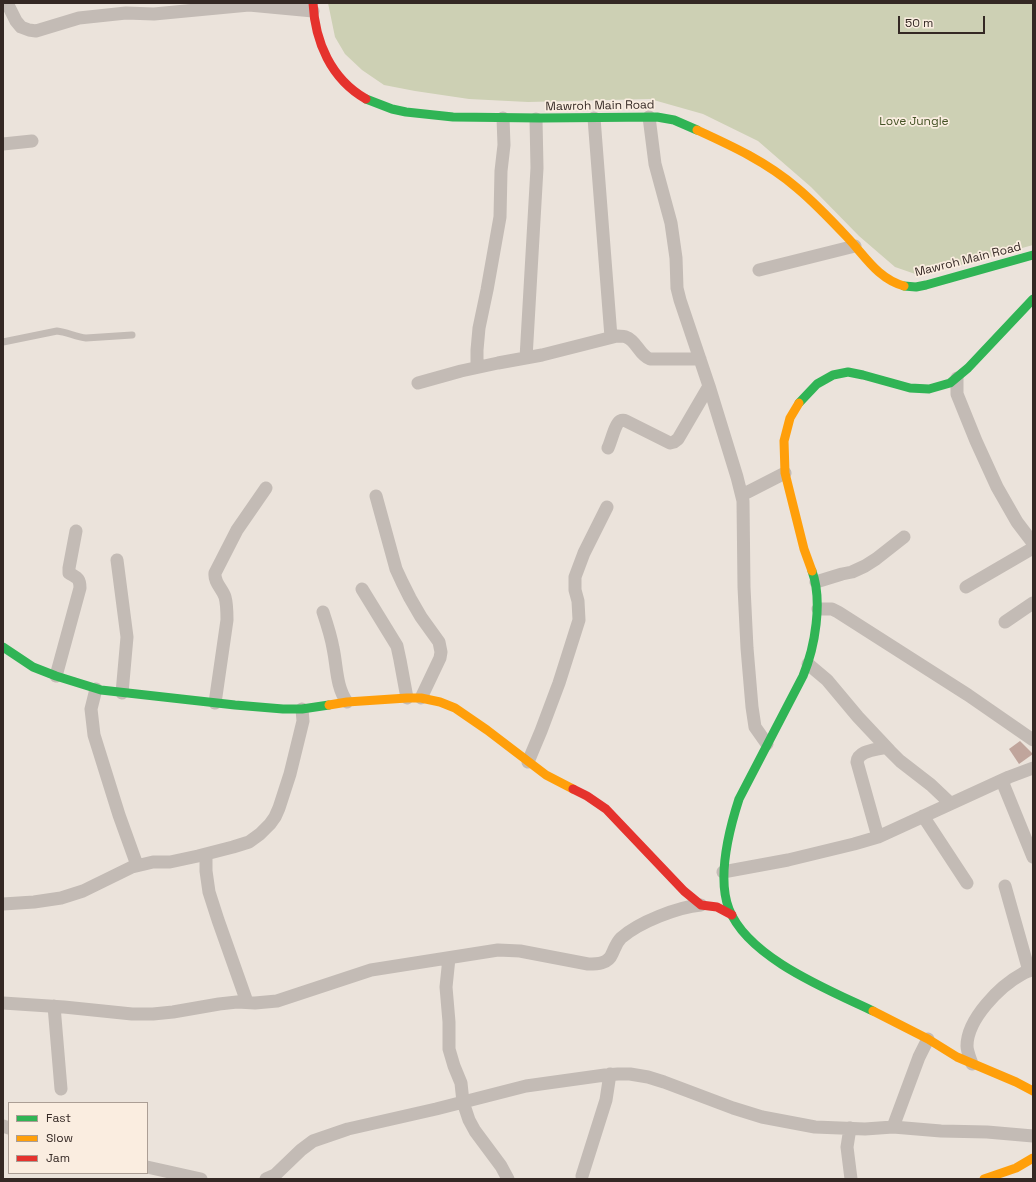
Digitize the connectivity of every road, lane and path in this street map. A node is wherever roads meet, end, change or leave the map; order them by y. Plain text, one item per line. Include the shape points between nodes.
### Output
1 (8, 3) edge
2 (313, 7) edge
3 (649, 117) junction
4 (503, 118) junction
5 (536, 118) junction
6 (594, 118) junction
7 (32, 141) dead end
8 (3, 144) edge
9 (855, 246) junction
10 (1033, 255) edge
11 (759, 270) dead end
12 (1033, 299) edge
13 (132, 335) dead end
14 (611, 337) junction
15 (3, 342) edge
16 (526, 358) junction
17 (700, 359) junction
18 (477, 367) junction
19 (957, 378) junction
20 (418, 384) dead end
21 (709, 386) junction
22 (608, 448) dead end
23 (785, 473) junction
24 (266, 488) dead end
25 (742, 495) junction
26 (376, 496) dead end
27 (607, 507) dead end
28 (76, 531) dead end
29 (904, 537) dead end
30 (1033, 543) edge
31 (1033, 548) edge
32 (117, 560) dead end
33 (816, 582) junction
34 (966, 588) dead end
35 (362, 589) dead end
36 (1033, 603) edge
37 (818, 609) junction
38 (323, 612) dead end
39 (1005, 622) dead end
40 (3, 647) edge
41 (808, 664) junction
42 (56, 676) junction
43 (96, 688) junction
44 (122, 693) junction
45 (407, 698) junction
46 (421, 698) junction
47 (347, 702) junction
48 (215, 703) junction
49 (302, 709) junction
50 (1033, 740) edge
51 (767, 744) junction
52 (886, 747) junction
53 (528, 762) junction
54 (1033, 768) edge
55 (1002, 780) junction
56 (950, 803) junction
57 (924, 816) junction
58 (878, 837) junction
59 (206, 854) junction
60 (1033, 857) edge
61 (137, 866) junction
62 (724, 872) junction
63 (967, 883) dead end
64 (1004, 886) dead end
65 (3, 904) edge
66 (701, 905) junction
67 (732, 915) junction
68 (449, 958) junction
69 (1031, 970) edge
70 (247, 1002) junction
71 (3, 1003) edge
72 (54, 1006) junction
73 (928, 1039) junction
74 (972, 1064) junction
75 (610, 1074) junction
76 (61, 1089) dead end
77 (1033, 1091) edge
78 (463, 1102) junction
79 (893, 1127) junction
80 (850, 1128) junction
81 (1033, 1136) edge
82 (1033, 1158) edge
83 (148, 1167) edge
84 (582, 1176) dead end
85 (201, 1179) edge
86 (266, 1179) edge
87 (508, 1179) edge
88 (852, 1179) edge
89 (984, 1179) edge

1 - 2 street via 16,21 22,27 36,31 79,18 126,13 154,14 249,5
2 - 4 street, Mawroh Main Road via 318,34 329,64 349,88 363,98 392,109 425,114 461,118
3 - 6 street, Mawroh Main Road
3 - 9 street, Mawroh Main Road via 661,117 686,124 770,167 808,197
3 - 17 street via 655,164 671,223 677,288
4 - 5 street, Mawroh Main Road
4 - 18 street via 500,217 479,328
5 - 6 street, Mawroh Main Road
5 - 16 street via 537,168
6 - 14 street
7 - 8 street
9 - 10 street, Mawroh Main Road via 886,278 895,284 908,287 922,286
9 - 11 street
12 - 19 street
13 - 15 lane via 86,338 57,331
14 - 16 street
14 - 17 street via 626,336 641,353 650,358
16 - 18 street
17 - 21 street
18 - 20 street
19 - 23 street via 950,383 929,389 910,388 848,372 833,375 817,384 790,418 784,441
19 - 30 street via 957,394 976,441 1017,522
21 - 22 street via 674,442 670,443 622,420 616,426
21 - 25 street
23 - 25 street
23 - 33 street via 804,549
24 - 48 street via 237,530 214,573 227,608
25 - 51 street via 744,588 752,707 755,728
26 - 46 street via 390,552 402,582 441,648 440,658
27 - 53 street via 575,577 580,620
28 - 42 street via 69,573 78,578 80,588
29 - 33 street via 865,566
31 - 34 street
32 - 44 street via 127,637
33 - 37 street
35 - 45 street via 397,646
36 - 39 street
37 - 41 street
37 - 50 street via 832,609 838,612
38 - 47 street via 334,649 340,689
40 - 42 street via 33,667
41 - 51 street
41 - 52 street via 827,680
42 - 43 street
43 - 44 street
43 - 61 street via 91,709 94,735
44 - 48 street
45 - 46 street
45 - 47 street
46 - 53 street via 455,708
47 - 49 street
48 - 49 street
49 - 59 street via 302,721 290,774 275,817 249,842
51 - 62 street via 739,799 727,842
52 - 56 street
52 - 58 street via 865,752 857,759
53 - 66 street via 606,809 684,891
54 - 55 street
55 - 56 street
55 - 60 street
56 - 57 street
57 - 58 street
57 - 63 street
58 - 62 street via 788,860
59 - 61 street
59 - 70 street via 209,892
61 - 65 street via 132,866 83,891 61,898
62 - 67 street via 725,891
64 - 69 street
66 - 67 street via 718,907
66 - 68 street via 668,912 634,929 615,945 608,960 596,964 498,950
67 - 73 street via 751,940 780,963 809,981
68 - 70 street via 371,970 278,1001
68 - 78 street via 446,987 449,1049 461,1083
69 - 74 street via 1005,986 978,1014 967,1046
70 - 72 street via 153,1014
71 - 72 street
72 - 76 street
73 - 74 street
73 - 79 street via 918,1057
74 - 77 street
75 - 78 street via 526,1086
75 - 80 street via 630,1074 659,1080 762,1117 815,1127
75 - 84 street via 606,1100
78 - 86 street via 348,1129 313,1141
78 - 87 street via 475,1131
79 - 80 street
79 - 81 street
80 - 88 street via 847,1147
82 - 89 street via 1006,1173
83 - 85 street

